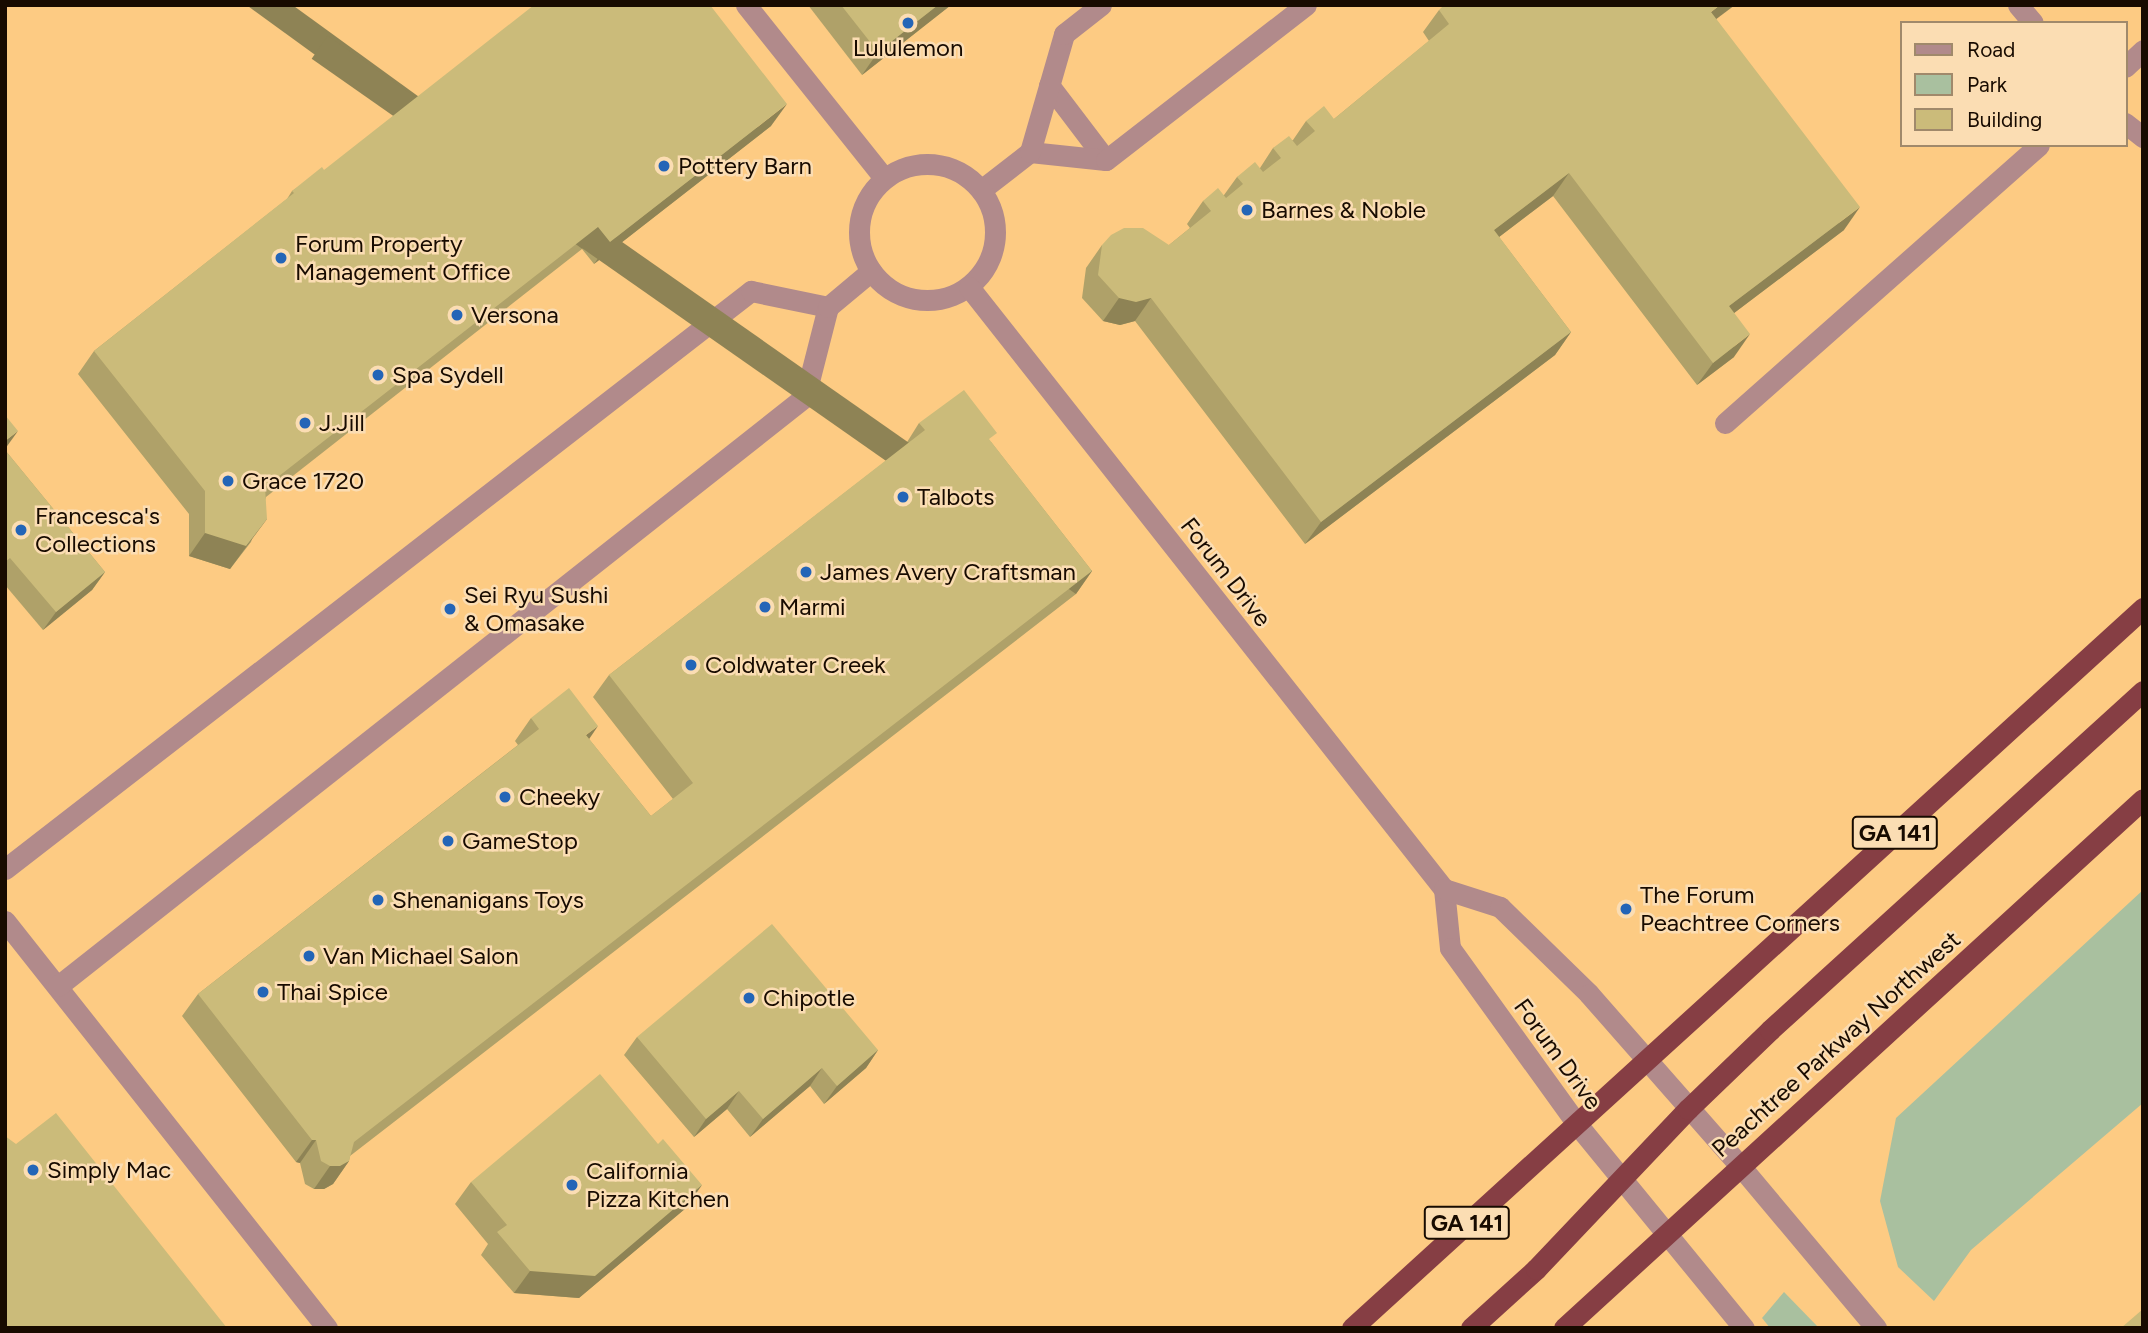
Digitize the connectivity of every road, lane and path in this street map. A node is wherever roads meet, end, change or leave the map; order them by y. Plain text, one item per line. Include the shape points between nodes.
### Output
1 (746, 5) edge
2 (1101, 5) edge
3 (1306, 5) edge
4 (2018, 5) edge
5 (2031, 21) edge
6 (2143, 50) edge
7 (2127, 65) edge
8 (1049, 85) junction
9 (2127, 125) edge
10 (2143, 137) edge
11 (2037, 147) edge
12 (1030, 152) junction
13 (1106, 160) junction
14 (884, 178) junction
15 (981, 190) junction
16 (871, 271) junction
17 (968, 287) junction
18 (828, 307) junction
19 (1725, 423) dead end
20 (2143, 608) edge
21 (2143, 691) edge
22 (2143, 799) edge
23 (5, 869) edge
24 (1444, 889) junction
25 (5, 921) edge
26 (58, 986) junction
27 (1647, 1058) junction
28 (1688, 1109) junction
29 (1576, 1124) junction
30 (1741, 1167) junction
31 (1622, 1181) junction
32 (1665, 1235) junction
33 (327, 1328) edge
34 (1352, 1328) edge
35 (1471, 1328) edge
36 (1564, 1328) edge
37 (1744, 1328) edge
38 (1876, 1328) edge

1 - 14 street
2 - 8 street via 1064,34
3 - 13 street
4 - 5 street
6 - 7 street
8 - 12 street
8 - 13 street
9 - 10 street
11 - 19 street
12 - 13 street
12 - 15 street
14 - 15 street via 903,168 946,166
14 - 16 street via 866,203 859,232
15 - 17 street via 996,230 984,271
16 - 17 street via 906,297 928,300
16 - 18 street
17 - 24 street, Forum Drive
18 - 23 street via 751,291
18 - 26 street via 805,397
20 - 27 highway, GA 141
21 - 28 highway
22 - 30 highway, Peachtree Parkway Northwest
24 - 27 street via 1500,907 1590,994
24 - 29 street, Forum Drive via 1450,948
25 - 26 street
26 - 33 street
27 - 28 street
27 - 29 highway, GA 141
28 - 30 street
28 - 31 highway
29 - 31 street, Forum Drive
29 - 34 highway, GA 141
30 - 32 highway, Peachtree Parkway Northwest
30 - 38 street
31 - 32 street, Forum Drive
31 - 35 highway
32 - 36 highway, Peachtree Parkway Northwest
32 - 37 street, Forum Drive

